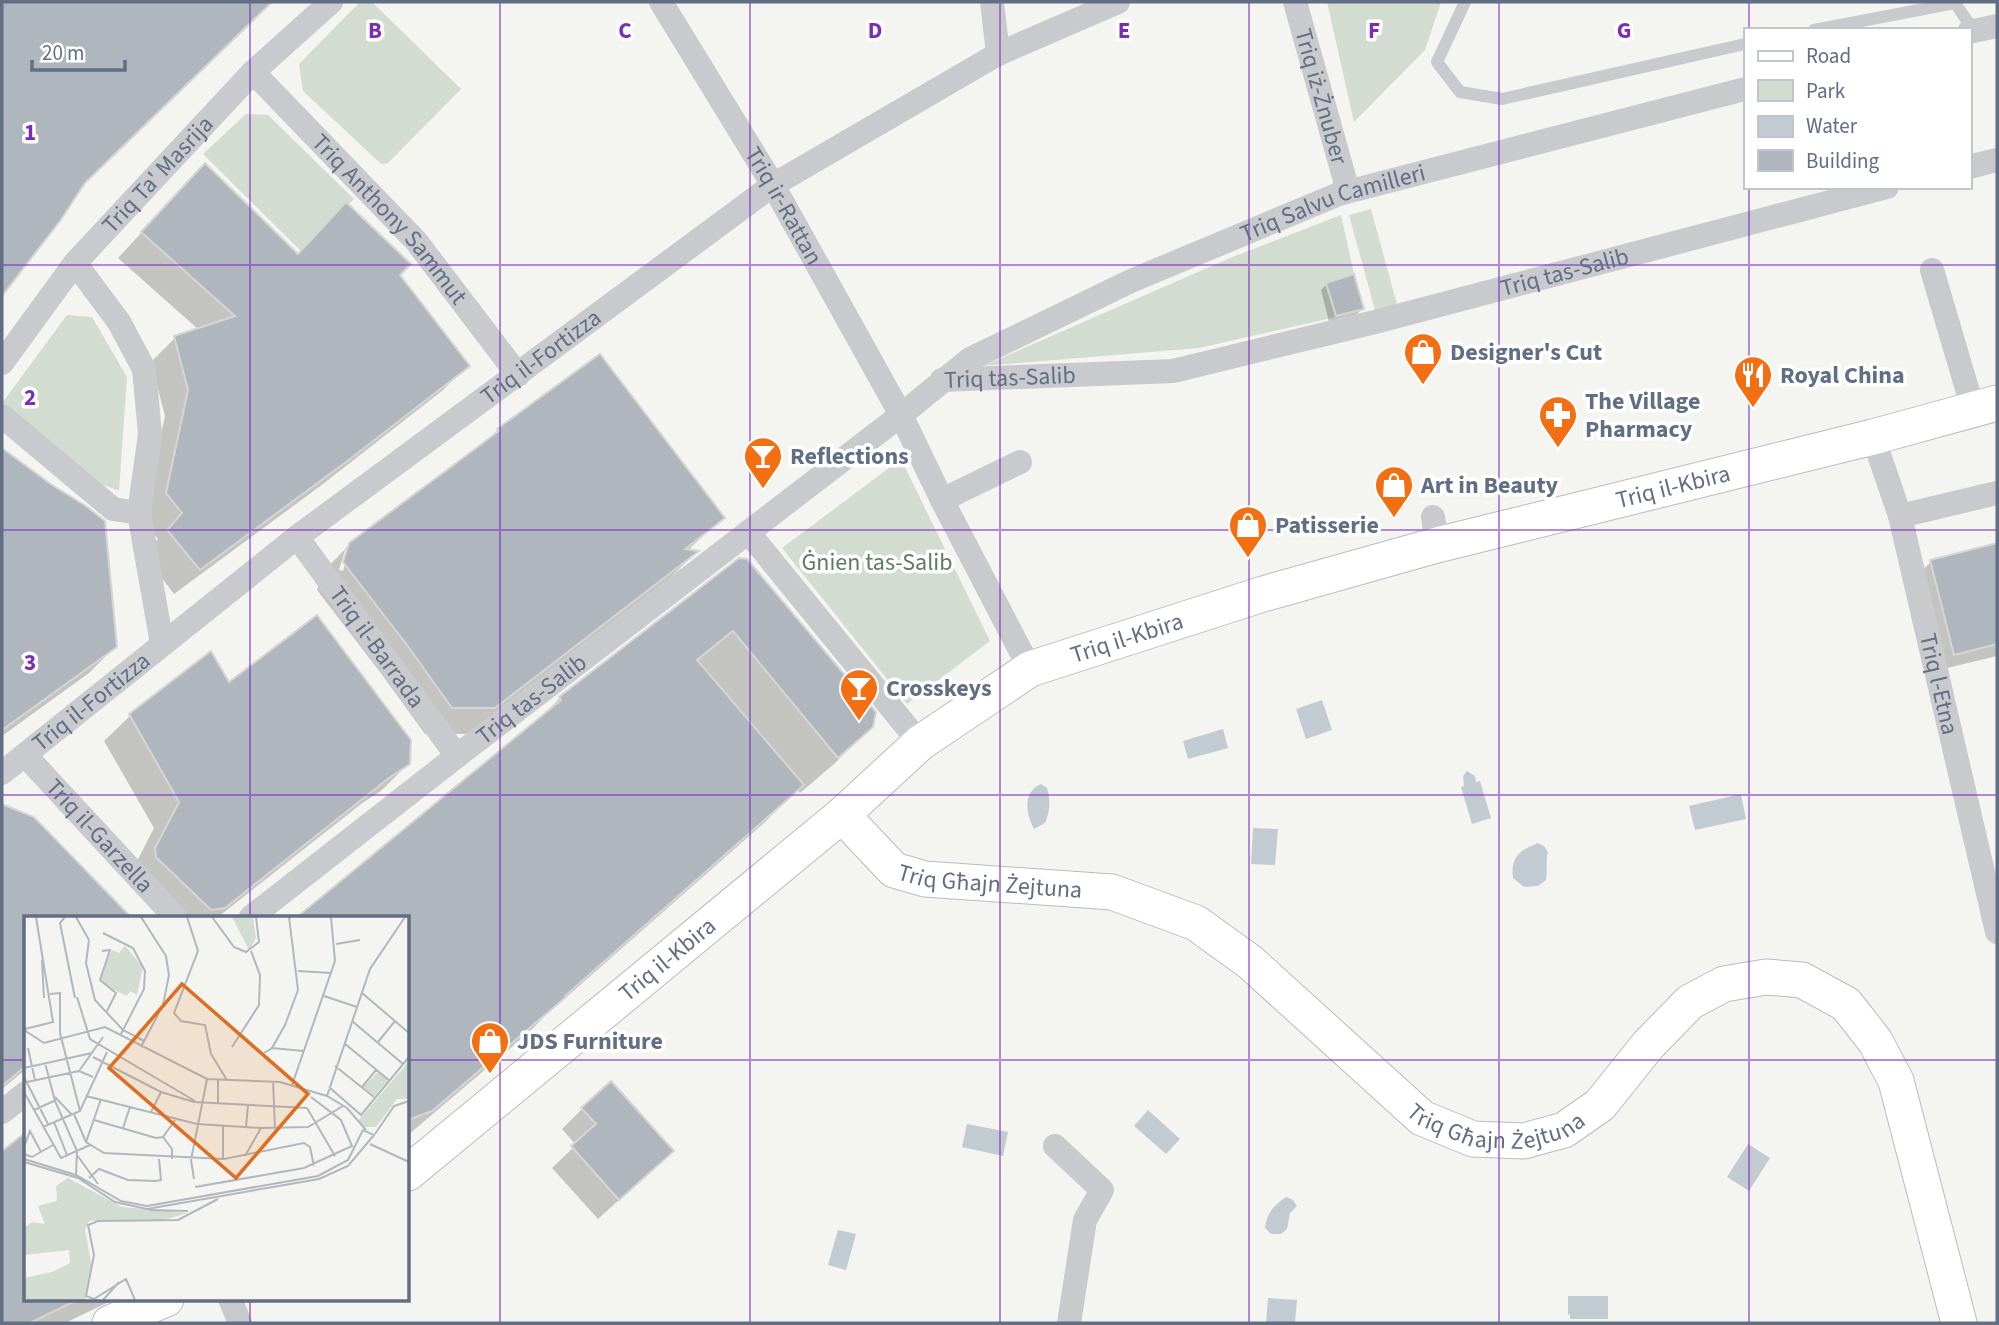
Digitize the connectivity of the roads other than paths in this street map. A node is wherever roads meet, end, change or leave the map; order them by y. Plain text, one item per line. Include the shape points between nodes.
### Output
1 (331, 2) edge
2 (661, 2) edge
3 (992, 2) edge
4 (1118, 2) edge
5 (1295, 2) edge
6 (1465, 2) edge
7 (1954, 2) edge
8 (1824, 28) edge
9 (1980, 30) edge
10 (1744, 44) edge
11 (998, 54) junction
12 (253, 72) junction
13 (1744, 89) edge
14 (1997, 160) edge
15 (1971, 166) edge
16 (773, 185) junction
17 (1879, 189) edge
18 (1348, 191) junction
19 (75, 263) junction
20 (1931, 270) dead end
21 (2, 363) edge
22 (518, 375) junction
23 (942, 380) junction
24 (1985, 406) edge
25 (901, 415) junction
26 (2, 416) edge
27 (1873, 437) junction
28 (1020, 462) dead end
29 (1997, 493) edge
30 (942, 500) junction
31 (139, 513) junction
32 (1900, 516) junction
33 (748, 532) junction
34 (297, 537) junction
35 (162, 644) junction
36 (1030, 669) junction
37 (920, 743) junction
38 (25, 755) junction
39 (457, 756) junction
40 (2, 773) edge
41 (842, 815) junction
42 (174, 916) edge
43 (252, 916) edge
44 (1997, 932) edge
45 (24, 1095) edge
46 (2, 1112) edge
47 (1055, 1146) dead end
48 (412, 1161) edge
49 (164, 1300) edge
50 (230, 1300) edge
51 (110, 1323) edge
52 (240, 1323) edge
53 (1069, 1323) edge
54 (1959, 1323) edge

1 - 12 street, Triq Ta' Masrija
2 - 16 street, Triq ir-Rattan
3 - 11 street
4 - 11 street, Triq il-Fortizza
5 - 18 street, Triq iż-Żnuber
6 - 10 lane via 1437,62 1460,92 1502,99
7 - 8 lane
7 - 9 lane
11 - 16 street, Triq il-Fortizza
12 - 19 street, Triq Ta' Masrija
12 - 22 street, Triq Anthony Sammut via 415,241
13 - 18 street, Triq Salvu Camilleri
14 - 15 street
16 - 22 street, Triq il-Fortizza
16 - 25 street, Triq ir-Rattan
17 - 23 street, Triq tas-Salib via 1173,371
18 - 23 street, Triq Salvu Camilleri via 1131,281 970,359
19 - 21 street, Triq Ta' Masrija
19 - 31 street via 119,322 144,369 150,434
20 - 24 street
22 - 34 street, Triq il-Fortizza
23 - 25 street, Triq tas-Salib
24 - 27 main road, Triq il-Kbira
25 - 30 street, Triq ir-Rattan
25 - 33 street, Triq tas-Salib
26 - 31 street via 114,509
27 - 32 street, Triq l-Etna
27 - 36 main road, Triq il-Kbira via 1435,531 1263,594
28 - 30 street
29 - 32 street
30 - 36 street, Triq ir-Rattan
31 - 35 street
32 - 44 street, Triq l-Etna
33 - 37 street
33 - 39 street, Triq tas-Salib
34 - 35 street, Triq il-Fortizza
34 - 39 street, Triq il-Barrada
35 - 38 street, Triq il-Fortizza
36 - 37 main road, Triq il-Kbira
37 - 41 main road, Triq il-Kbira
38 - 40 street, Triq il-Fortizza
38 - 42 street, Triq il-Garzella
39 - 43 street, Triq tas-Salib
41 - 48 main road, Triq il-Kbira
41 - 54 main road, Triq Għajn Żejtuna via 894,870 925,879 1112,892 1196,923 1250,962 1422,1118 1473,1139 1524,1141 1564,1130 1600,1105 1690,1002 1724,984 1766,978 1802,980 1846,1004 1875,1041 1896,1081
45 - 46 street
47 - 53 street via 1102,1190 1085,1220
49 - 51 main road
50 - 52 street

